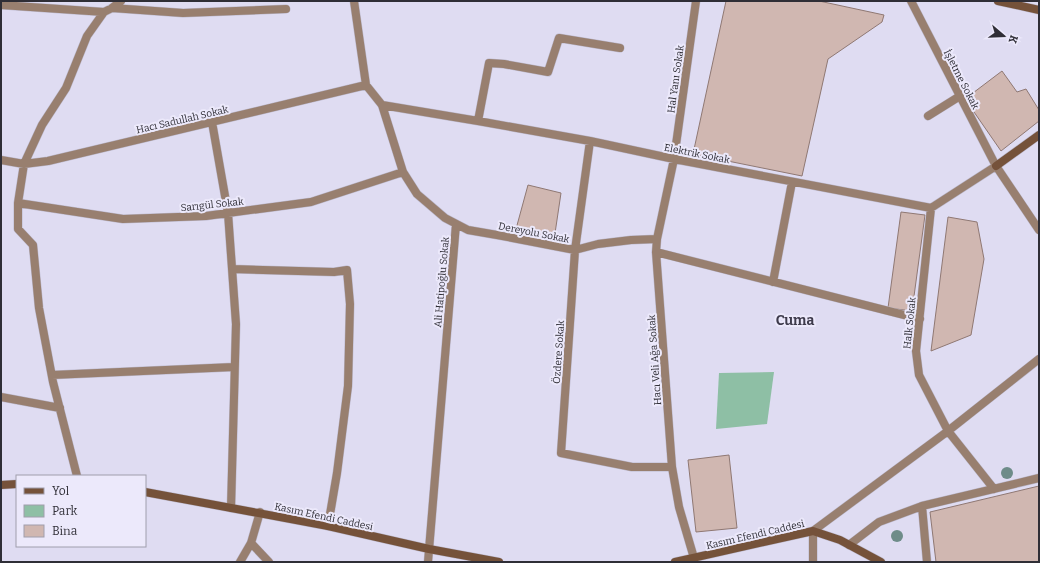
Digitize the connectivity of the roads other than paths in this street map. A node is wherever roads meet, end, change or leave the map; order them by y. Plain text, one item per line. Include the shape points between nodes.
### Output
1 (121, 1) edge
2 (354, 1) edge
3 (696, 1) edge
4 (911, 1) edge
5 (998, 1) edge
6 (1023, 4) edge
7 (1, 5) edge
8 (112, 8) junction
9 (286, 8) dead end
10 (1039, 10) edge
11 (104, 12) junction
12 (620, 48) dead end
13 (366, 85) junction
14 (960, 96) junction
15 (382, 105) junction
16 (928, 116) dead end
17 (478, 121) junction
18 (212, 122) junction
19 (1039, 135) edge
20 (590, 141) junction
21 (674, 159) junction
22 (1, 160) edge
23 (24, 164) junction
24 (996, 166) junction
25 (403, 172) junction
26 (792, 182) junction
27 (18, 203) junction
28 (931, 208) junction
29 (228, 213) junction
30 (456, 224) junction
31 (1039, 230) edge
32 (657, 239) junction
33 (574, 250) junction
34 (656, 252) junction
35 (232, 269) junction
36 (773, 282) junction
37 (920, 319) junction
38 (1039, 359) edge
39 (234, 366) junction
40 (52, 375) junction
41 (1, 397) edge
42 (60, 408) junction
43 (948, 431) junction
44 (672, 467) junction
45 (76, 475) edge
46 (1039, 478) edge
47 (16, 484) edge
48 (1, 485) edge
49 (994, 489) junction
50 (146, 492) edge
51 (922, 506) junction
52 (231, 508) junction
53 (260, 512) junction
54 (328, 526) junction
55 (813, 531) junction
56 (251, 544) junction
57 (849, 545) junction
58 (429, 549) junction
59 (694, 558) junction
60 (240, 562) edge
61 (269, 562) edge
62 (428, 562) edge
63 (499, 562) edge
64 (675, 562) edge
65 (813, 562) edge
66 (881, 562) edge
67 (927, 562) edge

1 - 8 street
2 - 13 street
3 - 21 street, Hal Yanı Sokak
4 - 14 street, İşletme Sokak
5 - 6 street
6 - 10 street
7 - 11 street
8 - 9 street via 183,13
8 - 11 street
11 - 23 street via 87,36 66,88 42,125
12 - 17 street via 559,38 548,72 489,63
13 - 15 street, Ali Hatipoğlu Sokak
13 - 18 street, Hacı Sadullah Sokak
14 - 16 street
14 - 24 street, İşletme Sokak
15 - 17 street, Elektrik Sokak
15 - 25 street, Ali Hatipoğlu Sokak
17 - 20 street, Elektrik Sokak
18 - 23 street, Hacı Sadullah Sokak via 48,161
18 - 29 street
19 - 24 street
20 - 21 street, Elektrik Sokak
20 - 33 street, Özdere Sokak
21 - 26 street, Elektrik Sokak
21 - 32 street, Hacı Veli Ağa Sokak
22 - 23 street, Hacı Sadullah Sokak
23 - 27 street
24 - 28 street
24 - 31 street, İşletme Sokak
25 - 29 street, Sarıgül Sokak via 311,202
25 - 30 street, Ali Hatipoğlu Sokak via 417,194
26 - 28 street, Elektrik Sokak
26 - 36 street
27 - 29 street, Sarıgül Sokak via 123,219
27 - 40 street via 18,229 33,245 39,308
28 - 37 street, Halk Sokak
29 - 35 street
30 - 33 street, Dereyolu Sokak via 468,230
30 - 58 street, Ali Hatipoğlu Sokak
32 - 33 street, Dereyolu Sokak via 612,242
32 - 34 street, Hacı Veli Ağa Sokak
33 - 44 street, Özdere Sokak via 561,453 632,467
34 - 36 street
34 - 44 street, Hacı Veli Ağa Sokak
35 - 39 street via 236,324
35 - 54 street via 334,272 347,270 350,304 348,386
36 - 37 street
37 - 43 street, Halk Sokak via 916,351 919,375
38 - 43 street
39 - 40 street
39 - 52 street
40 - 42 street
41 - 42 street
42 - 45 street
43 - 49 street, Halk Sokak
43 - 55 street
44 - 59 street, Hacı Veli Ağa Sokak via 679,507
46 - 49 street
47 - 48 street
49 - 51 street
50 - 52 street, Kasım Efendi Caddesi
51 - 57 street via 879,522
51 - 67 street
52 - 53 street, Kasım Efendi Caddesi
53 - 54 street, Kasım Efendi Caddesi
53 - 56 street
54 - 58 street, Kasım Efendi Caddesi
55 - 57 street, Kasım Efendi Caddesi
55 - 59 street, Kasım Efendi Caddesi
55 - 65 street
56 - 60 street
56 - 61 street
57 - 66 street, Kasım Efendi Caddesi
58 - 62 street, Ali Hatipoğlu Sokak
58 - 63 street, Kasım Efendi Caddesi
59 - 64 street, Kasım Efendi Caddesi

